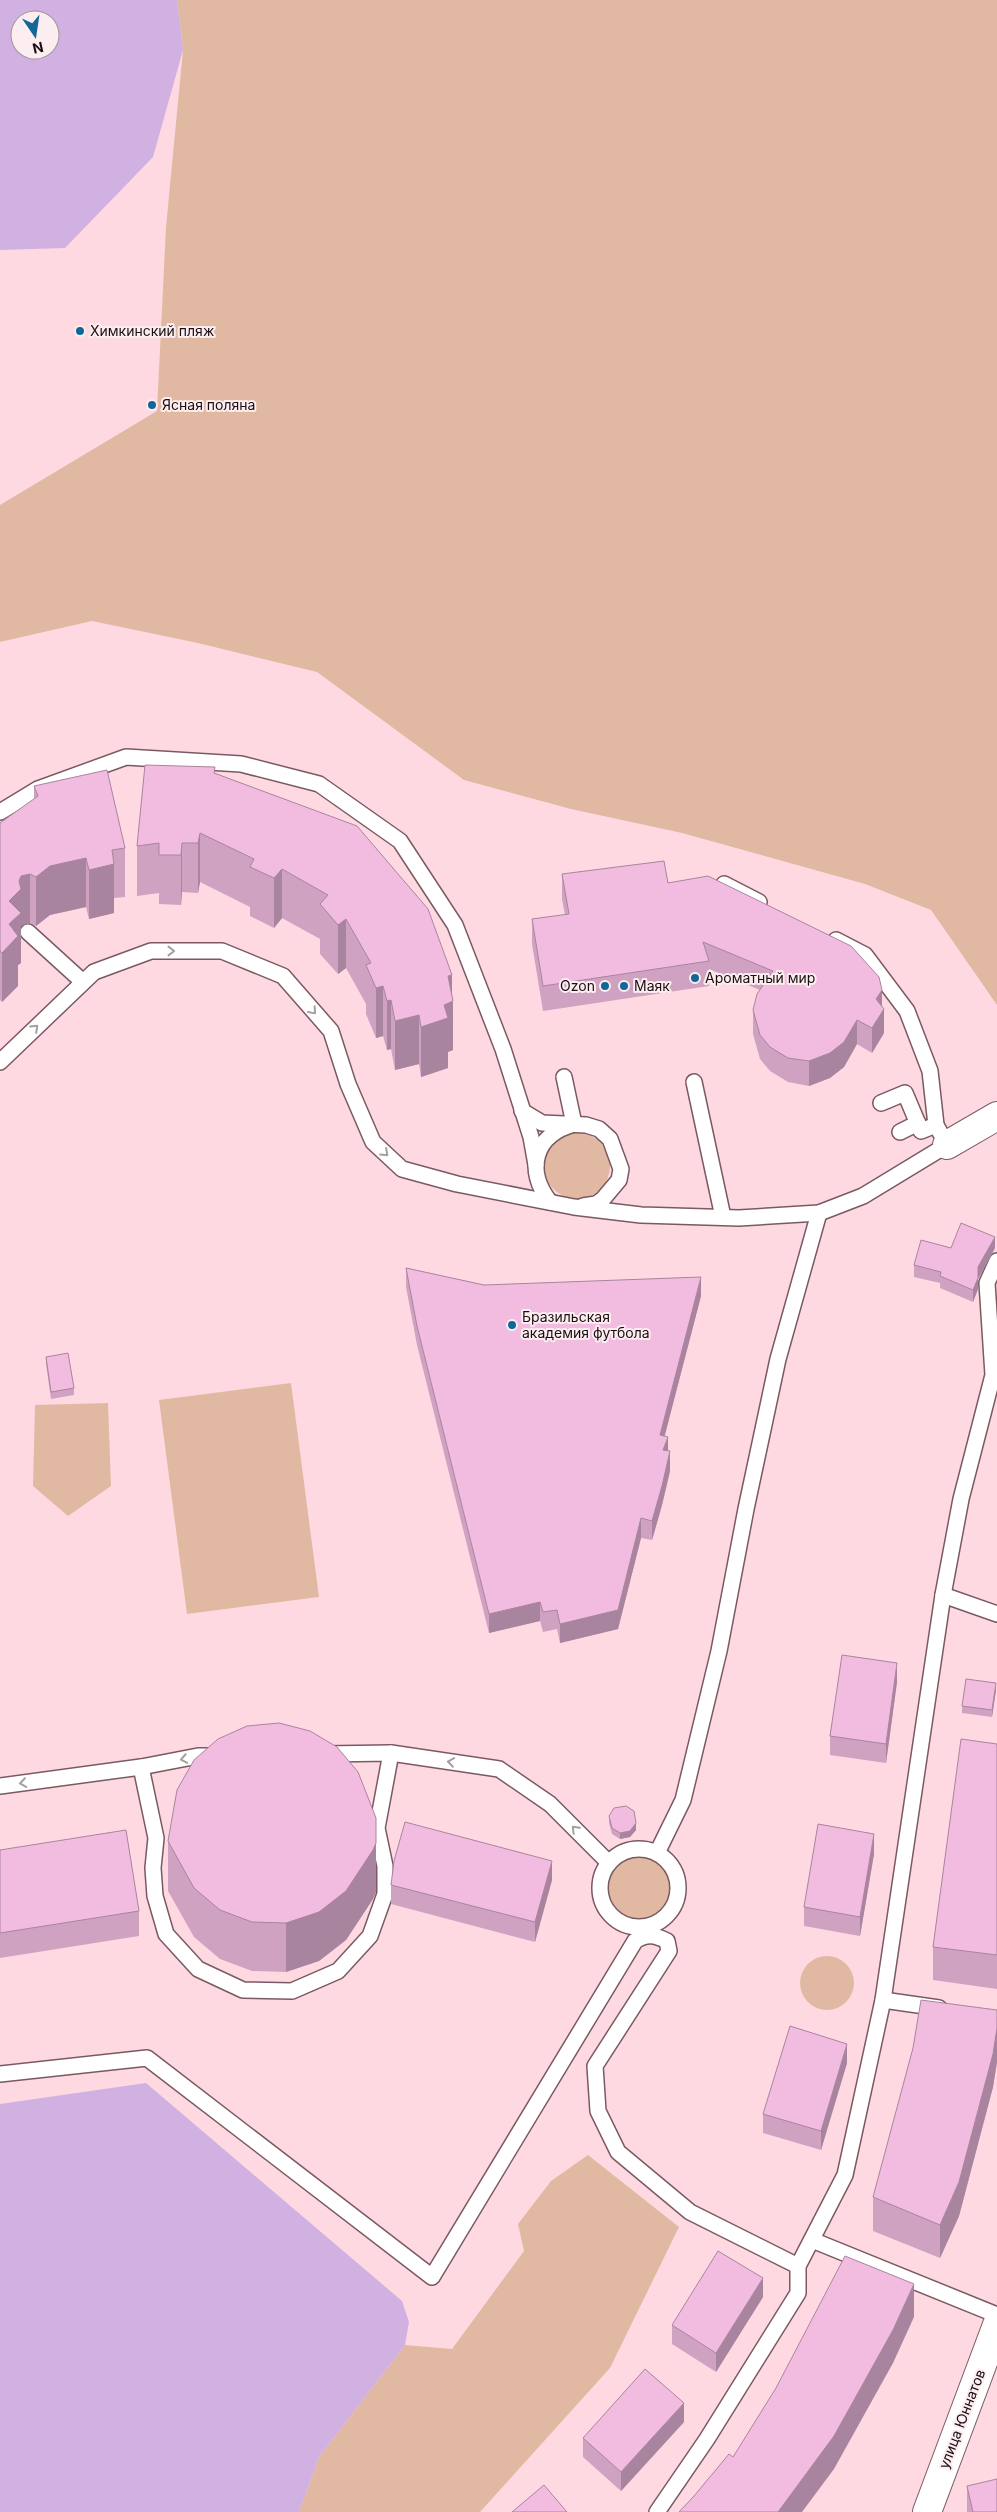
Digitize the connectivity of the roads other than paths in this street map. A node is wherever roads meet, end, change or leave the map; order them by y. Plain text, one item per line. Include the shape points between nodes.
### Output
1 (0, 812) edge
2 (724, 884) edge
3 (777, 911) edge
4 (28, 932) dead end
5 (821, 933) edge
6 (83, 982) junction
7 (0, 1062) edge
8 (564, 1076) dead end
9 (694, 1082) dead end
10 (880, 1104) dead end
11 (522, 1111) junction
12 (997, 1116) edge
13 (574, 1124) junction
14 (918, 1124) junction
15 (900, 1132) dead end
16 (942, 1135) junction
17 (536, 1165) junction
18 (550, 1202) junction
19 (574, 1207) junction
20 (819, 1213) junction
21 (723, 1217) junction
22 (997, 1261) edge
23 (995, 1376) edge
24 (991, 1411) edge
25 (943, 1595) junction
26 (997, 1614) edge
27 (391, 1753) junction
28 (304, 1755) edge
29 (236, 1756) edge
30 (141, 1767) junction
31 (0, 1786) edge
32 (657, 1853) junction
33 (609, 1863) junction
34 (639, 1932) junction
35 (884, 2000) junction
36 (950, 2010) edge
37 (0, 2074) edge
38 (812, 2240) junction
39 (798, 2266) junction
40 (997, 2315) edge
41 (997, 2325) edge
42 (658, 2512) edge
43 (927, 2512) edge

1 - 11 lane via 38,789 126,757 240,764 319,784 400,841 455,925 503,1049
2 - 3 lane
4 - 6 lane
5 - 16 lane via 866,956 907,1011 930,1071
7 -> 6 lane
6 -> 18 lane via 94,972 151,951 222,951 283,976 331,1031 348,1084 373,1142 402,1169 457,1184
8 - 13 lane
9 - 21 lane
10 - 14 lane via 905,1093
11 - 13 lane via 542,1123
11 - 17 lane
12 - 16 street
13 - 17 lane via 551,1134 540,1148
13 - 19 lane via 599,1129 610,1139 621,1169 619,1180 603,1199 596,1204
14 - 15 lane
14 - 16 lane via 921,1131
16 - 20 lane via 863,1196
17 - 18 lane via 541,1191
18 - 19 lane
19 - 21 lane via 641,1215
20 - 21 lane
20 - 32 lane via 778,1359 719,1651 683,1800
22 - 23 lane via 987,1283
23 - 24 lane
24 - 25 lane via 961,1499
25 - 26 lane
25 - 35 lane
27 - 28 lane
27 - 30 lane via 377,1828 385,1866 385,1894 370,1936 338,1970 292,1991 243,1990 198,1970 166,1934 155,1896 156,1838
33 -> 27 lane via 550,1804 499,1769
29 -> 30 lane via 198,1756
30 -> 31 lane
32 - 33 lane via 642,1848 627,1850
32 - 34 lane via 670,1862 677,1876 679,1891 675,1906 665,1918
33 - 34 lane via 599,1885 601,1901 608,1914
34 - 37 lane via 432,2277 147,2058
34 - 39 lane via 667,1941 669,1952 595,2066 598,2111 618,2152 690,2212
35 - 36 lane
35 - 38 lane via 845,2175
38 - 39 lane
38 - 40 lane
39 - 42 lane via 798,2293
41 - 43 street, улица Юннатов

